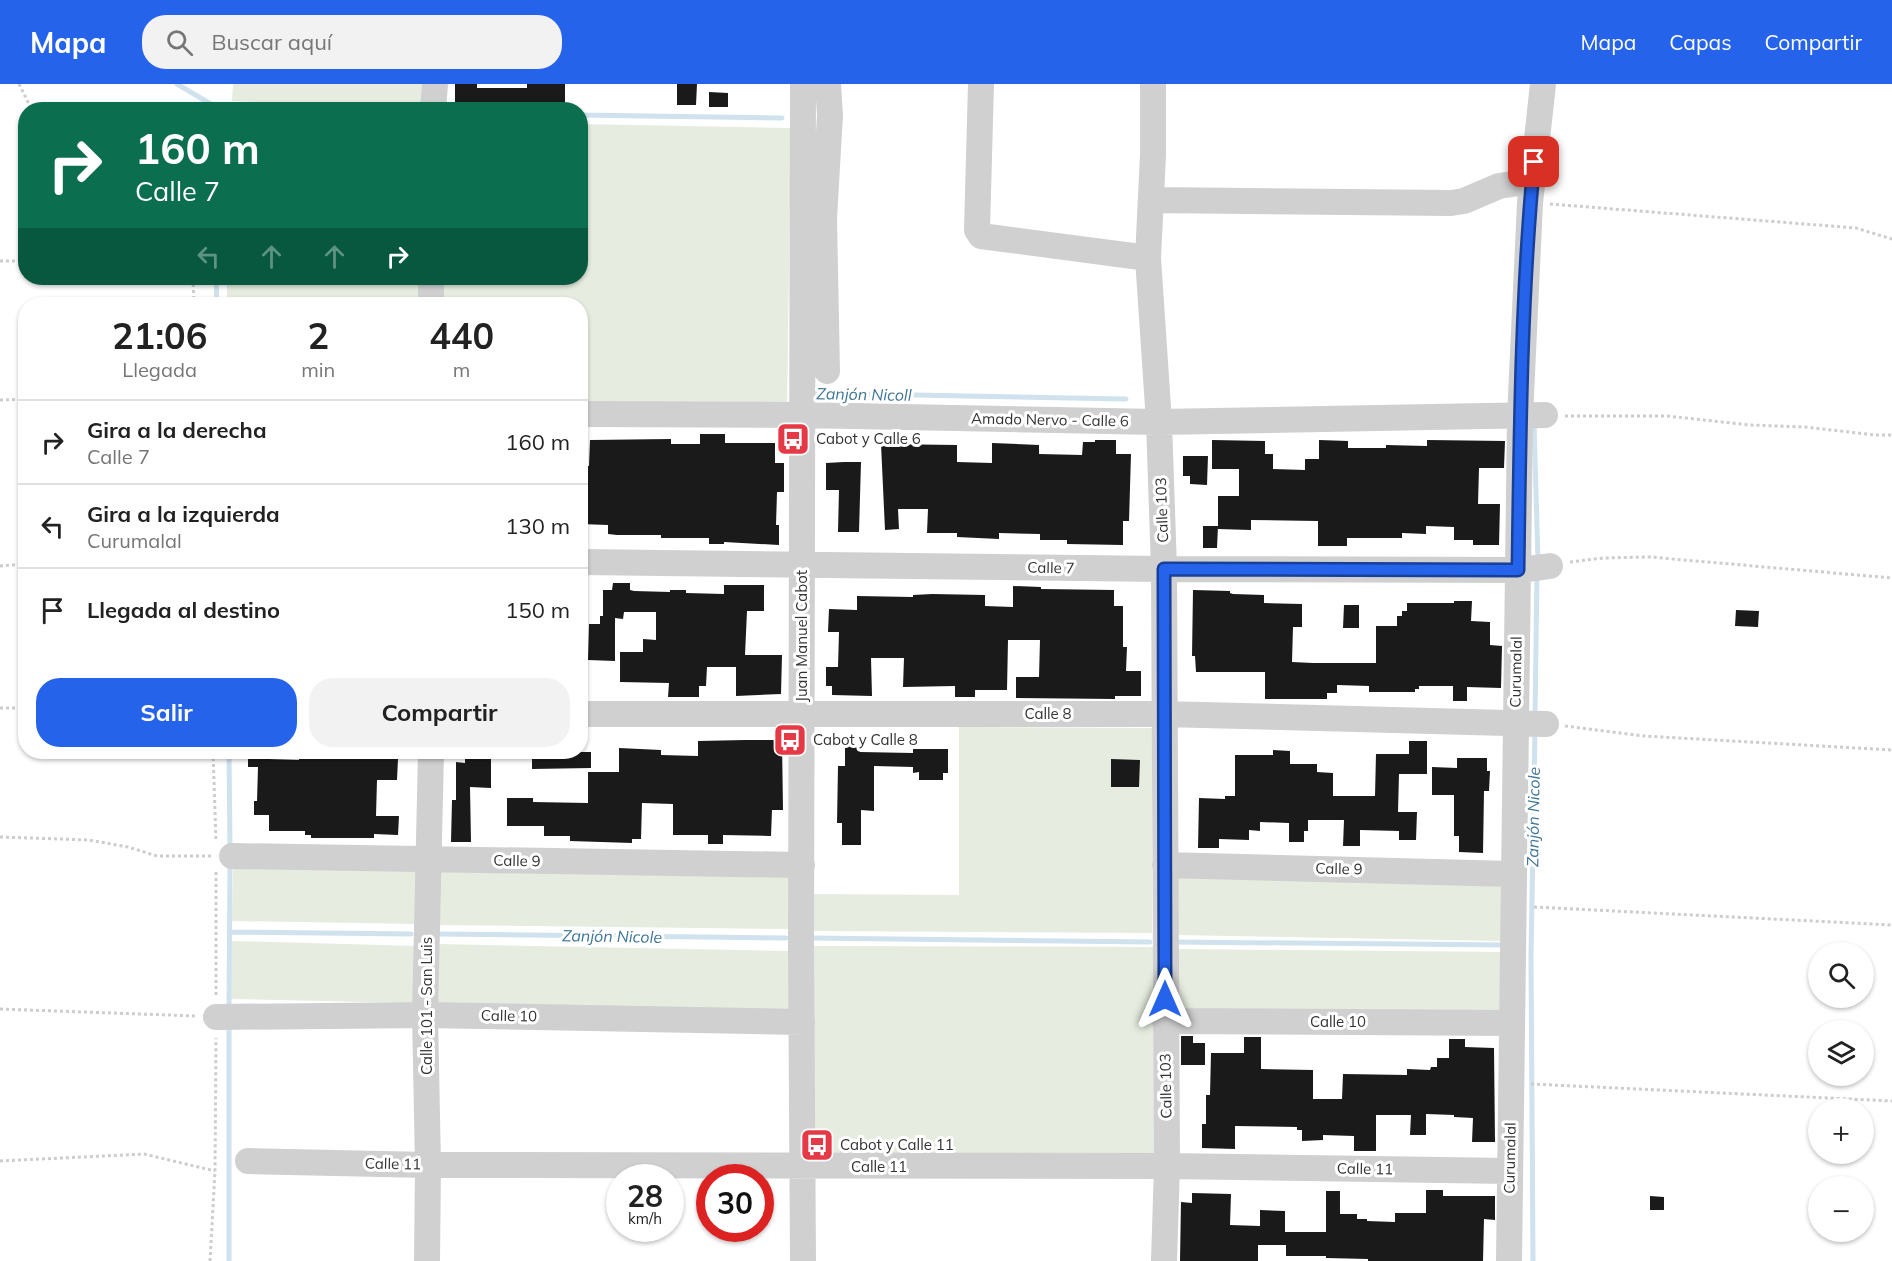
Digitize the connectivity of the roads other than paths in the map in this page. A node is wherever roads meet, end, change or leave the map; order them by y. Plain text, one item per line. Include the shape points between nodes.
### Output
1 (803, 84) edge
2 (828, 84) edge
3 (981, 84) edge
4 (1153, 84) edge
5 (1543, 84) edge
6 (1531, 192) junction
7 (1151, 200) junction
8 (1148, 258) junction
9 (827, 371) dead end
10 (588, 414) edge
11 (802, 415) junction
12 (1545, 415) road end
13 (1520, 417) junction
14 (1159, 422) junction
15 (588, 562) edge
16 (802, 564) junction
17 (1550, 566) road end
18 (1164, 569) junction
19 (1520, 570) junction
20 (588, 714) edge
21 (1163, 714) junction
22 (802, 715) junction
23 (1515, 723) junction
24 (1545, 724) road end
25 (431, 759) edge
26 (224, 856) road end
27 (428, 860) junction
28 (802, 865) junction
29 (1165, 865) junction
30 (1513, 874) junction
31 (425, 1015) junction
32 (225, 1017) road end
33 (1165, 1021) junction
34 (802, 1022) junction
35 (1512, 1023) junction
36 (248, 1161) dead end
37 (428, 1165) junction
38 (1167, 1166) junction
39 (803, 1167) junction
40 (1510, 1171) junction
41 (427, 1261) edge
42 (803, 1261) edge
43 (1164, 1261) edge
44 (1509, 1261) edge

1 - 11 street, Juan Manuel Cabot
2 - 9 street via 824,218
3 - 8 street via 977,230 981,236
4 - 7 street, Calle 103
5 - 6 street, Curumalal
6 - 7 street via 1499,186 1452,203
6 - 13 street, Curumalal
7 - 8 street, Calle 103
8 - 14 street, Calle 103
10 - 11 street, Amado Nervo - Calle 6
11 - 14 street, Amado Nervo - Calle 6
11 - 16 street, Juan Manuel Cabot
12 - 13 street, Amado Nervo - Calle 6
13 - 14 street, Amado Nervo - Calle 6
13 - 19 street, Curumalal
14 - 18 street, Calle 103
15 - 16 street, Calle 7
16 - 18 street, Calle 7
16 - 22 street, Juan Manuel Cabot
17 - 19 street, Calle 7
18 - 19 street, Calle 7
18 - 21 street, Calle 103
19 - 23 street, Curumalal
20 - 22 street, Calle 8
21 - 22 street, Calle 8
21 - 23 street, Calle 8
21 - 29 street, Calle 103
22 - 28 street, Juan Manuel Cabot
23 - 24 street, Calle 8
23 - 30 street, Curumalal
25 - 27 street, Calle 101 - San Luis
26 - 27 street, Calle 9
27 - 28 street, Calle 9
27 - 31 street, Calle 101 - San Luis
28 - 34 street, Juan Manuel Cabot
29 - 30 street, Calle 9
29 - 33 street, Calle 103
30 - 35 street, Curumalal
31 - 32 street, Calle 10
31 - 34 street, Calle 10
31 - 37 street, Calle 101 - San Luis
33 - 35 street, Calle 10
33 - 38 street, Calle 103
34 - 39 street, Juan Manuel Cabot
35 - 40 street, Curumalal
36 - 37 street, Calle 11
37 - 39 street, Calle 11
37 - 41 street, Calle 101 - San Luis
38 - 39 street, Calle 11
38 - 40 street, Calle 11
38 - 43 street, Calle 103
39 - 42 street, Juan Manuel Cabot
40 - 44 street, Curumalal

